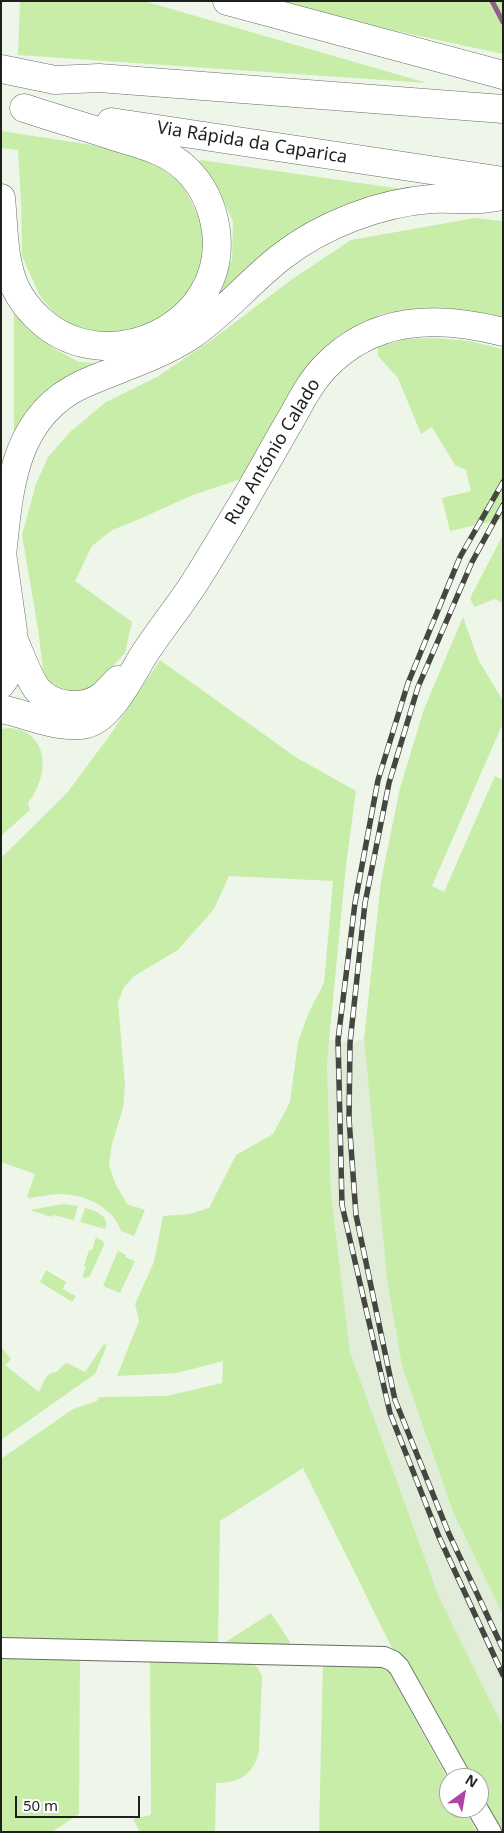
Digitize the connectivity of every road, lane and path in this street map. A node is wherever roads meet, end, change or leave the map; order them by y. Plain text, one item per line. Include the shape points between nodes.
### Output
1 (227, 1) edge
2 (1, 69) edge
3 (503, 76) edge
4 (12, 106) edge
5 (503, 109) edge
6 (503, 181) edge
7 (503, 196) edge
8 (1, 198) edge
9 (503, 332) edge
10 (2, 551) edge
11 (1, 607) edge
12 (13, 636) junction
13 (149, 646) junction
14 (1, 684) edge
15 (1, 709) edge
16 (1, 1648) edge
17 (455, 1768) edge
18 (483, 1818) edge
19 (491, 1832) edge

1 - 3 main road
2 - 5 main road via 56,80 100,78
4 - 6 main road, Via Rápida da Caparica
4 - 8 main road via 159,150 186,169 202,189 215,221 217,252 214,267 198,302 166,331 120,346 76,341 46,325 32,313 16,289 7,259
7 - 10 main road via 429,199 386,207 329,228 281,257 191,335 157,354 63,396 36,423 19,453 11,480
9 - 13 main road, Rua António Calado via 452,322 401,324 369,335 323,369 195,582
10 - 12 main road
11 - 12 main road, Rua António Calado via 10,622
12 - 13 main road, Rua António Calado via 36,687 52,700 68,705 100,697
12 - 14 main road via 12,662
13 - 15 main road, Rua António Calado via 110,708 95,721 70,725
16 - 17 street via 384,1657 399,1667
18 - 19 street

